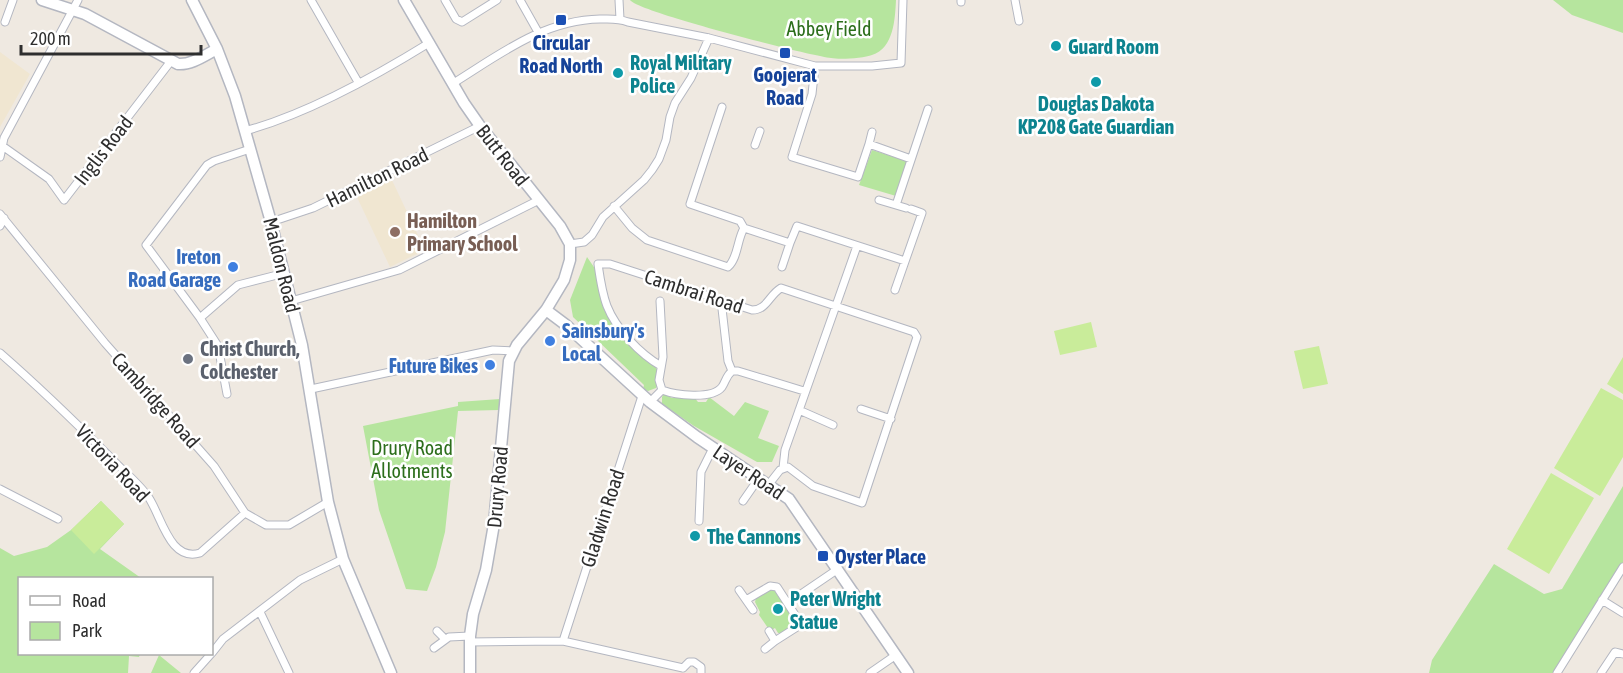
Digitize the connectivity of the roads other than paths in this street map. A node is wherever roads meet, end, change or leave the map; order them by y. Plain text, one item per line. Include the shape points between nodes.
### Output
1 (13, 0) edge
2 (42, 0) edge
3 (192, 0) edge
4 (311, 0) edge
5 (404, 0) edge
6 (445, 0) edge
7 (497, 0) edge
8 (520, 0) edge
9 (619, 0) edge
10 (903, 0) edge
11 (1015, 0) edge
12 (486, 3) edge
13 (76, 5) edge
14 (620, 19) junction
15 (1019, 21) dead end
16 (5, 22) dead end
17 (538, 32) junction
18 (709, 38) junction
19 (429, 43) junction
20 (217, 49) junction
21 (171, 61) junction
22 (815, 66) junction
23 (358, 82) junction
24 (452, 84) junction
25 (722, 107) dead end
26 (928, 109) dead end
27 (480, 126) junction
28 (245, 131) junction
29 (760, 131) dead end
30 (872, 132) dead end
31 (868, 144) junction
32 (1, 145) edge
33 (756, 145) dead end
34 (250, 149) junction
35 (0, 157) edge
36 (911, 159) junction
37 (539, 200) junction
38 (879, 200) dead end
39 (896, 205) junction
40 (614, 206) junction
41 (2, 216) edge
42 (271, 222) junction
43 (0, 226) edge
44 (744, 228) junction
45 (790, 243) junction
46 (570, 244) junction
47 (857, 246) junction
48 (905, 261) junction
49 (782, 267) dead end
50 (285, 273) junction
51 (895, 291) dead end
52 (721, 300) junction
53 (291, 301) junction
54 (660, 301) dead end
55 (836, 306) junction
56 (546, 310) junction
57 (200, 318) junction
58 (513, 351) junction
59 (0, 353) edge
60 (662, 366) junction
61 (732, 371) junction
62 (311, 389) junction
63 (662, 390) junction
64 (804, 391) junction
65 (227, 394) dead end
66 (646, 399) junction
67 (861, 409) dead end
68 (799, 410) junction
69 (891, 419) junction
70 (833, 425) dead end
71 (713, 448) junction
72 (784, 464) junction
73 (759, 478) junction
74 (769, 484) junction
75 (0, 489) edge
76 (742, 501) dead end
77 (328, 502) junction
78 (245, 513) junction
79 (58, 519) dead end
80 (699, 521) dead end
81 (343, 559) junction
82 (1623, 567) edge
83 (838, 569) junction
84 (739, 590) dead end
85 (746, 600) junction
86 (1602, 600) junction
87 (788, 603) junction
88 (753, 610) dead end
89 (260, 612) junction
90 (1623, 613) edge
91 (437, 631) dead end
92 (769, 632) dead end
93 (445, 639) junction
94 (470, 639) junction
95 (563, 641) junction
96 (775, 641) junction
97 (434, 648) dead end
98 (765, 649) dead end
99 (213, 651) edge
100 (1623, 654) edge
101 (209, 655) edge
102 (896, 655) junction
103 (684, 671) edge
104 (194, 673) edge
105 (289, 673) edge
106 (391, 673) edge
107 (470, 673) edge
108 (701, 673) edge
109 (870, 673) edge
110 (908, 673) edge
111 (1557, 673) edge
112 (1601, 673) edge

1 - 16 street
2 - 13 main road
3 - 20 main road, Maldon Road
4 - 23 street
5 - 19 main road, Butt Road
6 - 12 street via 462,22
7 - 12 street
8 - 17 street
9 - 14 street
10 - 22 street via 901,63
11 - 15 street
13 - 21 main road
13 - 32 street
14 - 17 street via 575,21
14 - 18 street
17 - 24 street
18 - 22 street
18 - 40 street via 675,103 659,159 644,180
19 - 23 street
19 - 24 main road, Butt Road
20 - 21 main road via 184,64
20 - 28 main road, Maldon Road
21 - 32 street, Inglis Road via 64,200 49,179
22 - 31 street via 812,93 792,157 858,177
23 - 28 street via 294,114
24 - 27 main road, Butt Road
25 - 44 street via 690,204 740,221
26 - 36 street
27 - 37 main road, Butt Road
27 - 42 street, Hamilton Road via 313,208
28 - 34 main road, Maldon Road
29 - 33 street
30 - 31 street
31 - 36 street
32 - 35 street
34 - 42 main road, Maldon Road
34 - 57 street via 207,165 146,246
36 - 39 street
37 - 46 main road, Butt Road
37 - 53 street via 399,270
38 - 39 street
39 - 48 street via 922,213
40 - 44 street via 647,240 728,267
40 - 46 street via 584,242
41 - 43 street
41 - 78 street, Cambridge Road via 105,343 214,466
42 - 50 main road, Maldon Road
44 - 45 street
45 - 47 street via 796,226
45 - 49 street
46 - 56 main road via 564,280
47 - 48 street
47 - 55 street
48 - 51 street
50 - 53 main road, Maldon Road
50 - 57 street via 238,285
52 - 55 street, Cambrai Road via 760,310 782,288
52 - 60 street, Cambrai Road via 609,264 598,264 606,304 615,321 647,356
52 - 61 street
53 - 62 main road, Maldon Road
54 - 60 street
55 - 64 street
55 - 69 street, Cambrai Road via 914,332 917,337
56 - 58 main road, Drury Road
56 - 66 main road, Layer Road
57 - 65 street via 218,346
58 - 62 street via 493,350
58 - 94 main road, Drury Road via 507,371 492,545
59 - 78 street, Victoria Road via 42,389 146,494 169,537 182,552 201,553
60 - 63 street
61 - 63 street via 722,387 712,393 675,395
61 - 64 street
62 - 77 main road, Maldon Road
63 - 66 street
64 - 68 street
66 - 71 main road, Layer Road
66 - 95 street, Gladwin Road
67 - 69 street
68 - 70 street
68 - 72 street
69 - 72 street via 862,503 813,486
71 - 73 main road, Layer Road
71 - 80 street via 701,471
72 - 74 street
73 - 74 main road, Layer Road
73 - 76 street
74 - 83 main road, Layer Road via 794,505
75 - 79 street
77 - 78 street via 283,526 266,525
77 - 81 main road, Maldon Road
81 - 89 street via 300,580
81 - 106 main road, Maldon Road
82 - 86 street
83 - 87 street
83 - 102 main road, Layer Road
84 - 85 street
85 - 87 street via 770,586 777,587
85 - 88 street
86 - 90 street
86 - 111 street
87 - 96 street via 799,621 797,627
89 - 99 street
89 - 105 street
91 - 93 street
92 - 96 street
93 - 94 street
93 - 97 street
94 - 95 street
94 - 107 main road, Drury Road
95 - 103 street
96 - 98 street
100 - 112 street via 1616,652
101 - 104 street
102 - 109 street
102 - 110 main road, Layer Road
103 - 108 street via 694,662 701,667

